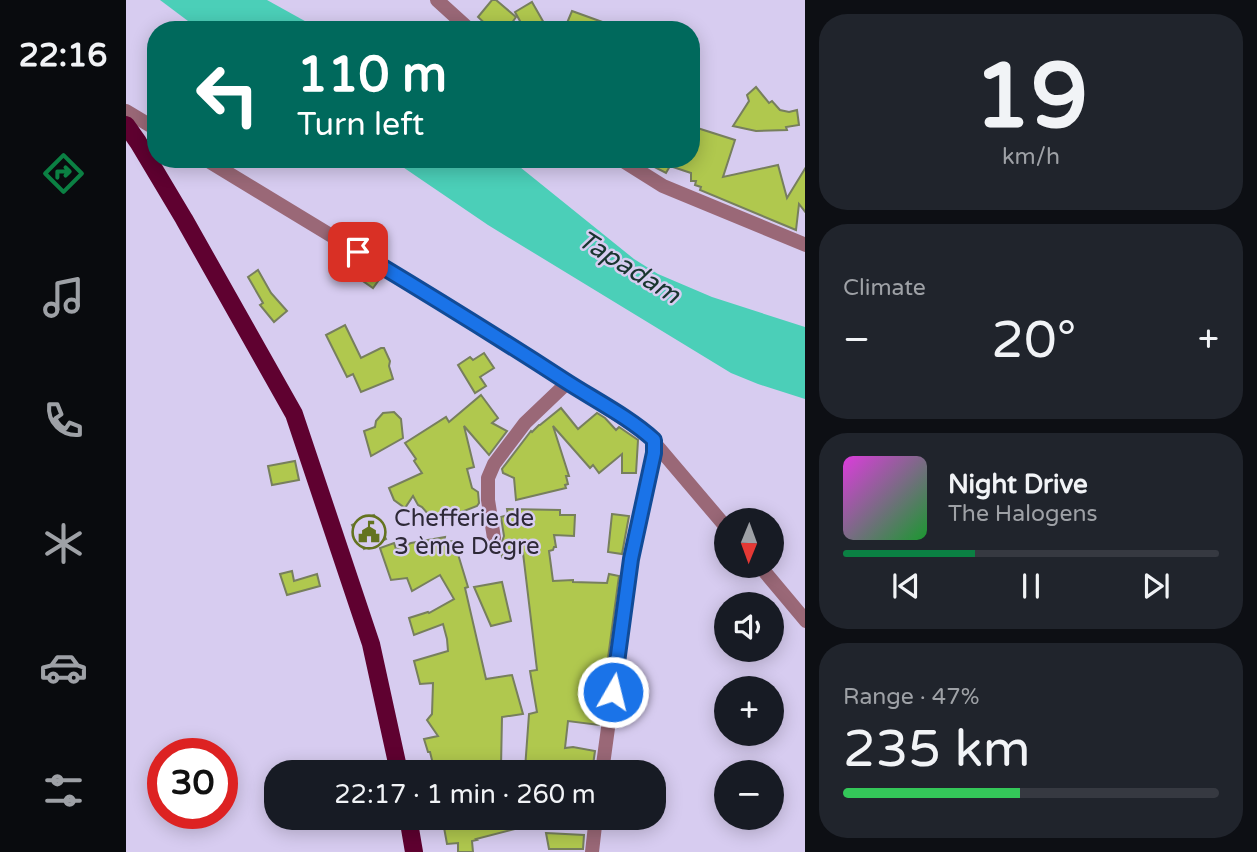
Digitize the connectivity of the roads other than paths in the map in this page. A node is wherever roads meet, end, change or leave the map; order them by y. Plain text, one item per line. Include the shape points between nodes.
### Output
1 (437, 0) edge
2 (460, 21) edge
3 (126, 111) edge
4 (147, 124) edge
5 (126, 125) edge
6 (147, 159) edge
7 (153, 168) edge
8 (220, 168) edge
9 (634, 168) edge
10 (805, 245) edge
11 (568, 382) junction
12 (654, 440) junction
13 (714, 512) edge
14 (494, 538) dead end
15 (770, 578) edge
16 (805, 620) edge
17 (396, 760) edge
18 (605, 760) edge
19 (410, 830) edge
20 (595, 830) edge
21 (414, 852) edge
22 (592, 852) edge

1 - 2 street
3 - 4 street
5 - 6 main road
7 - 17 main road via 295,414 371,644
8 - 11 street
9 - 10 street via 663,186
11 - 12 street
11 - 14 street via 525,424 494,464 488,478
12 - 13 street
12 - 18 street via 631,559
15 - 16 street
19 - 21 main road
20 - 22 street

